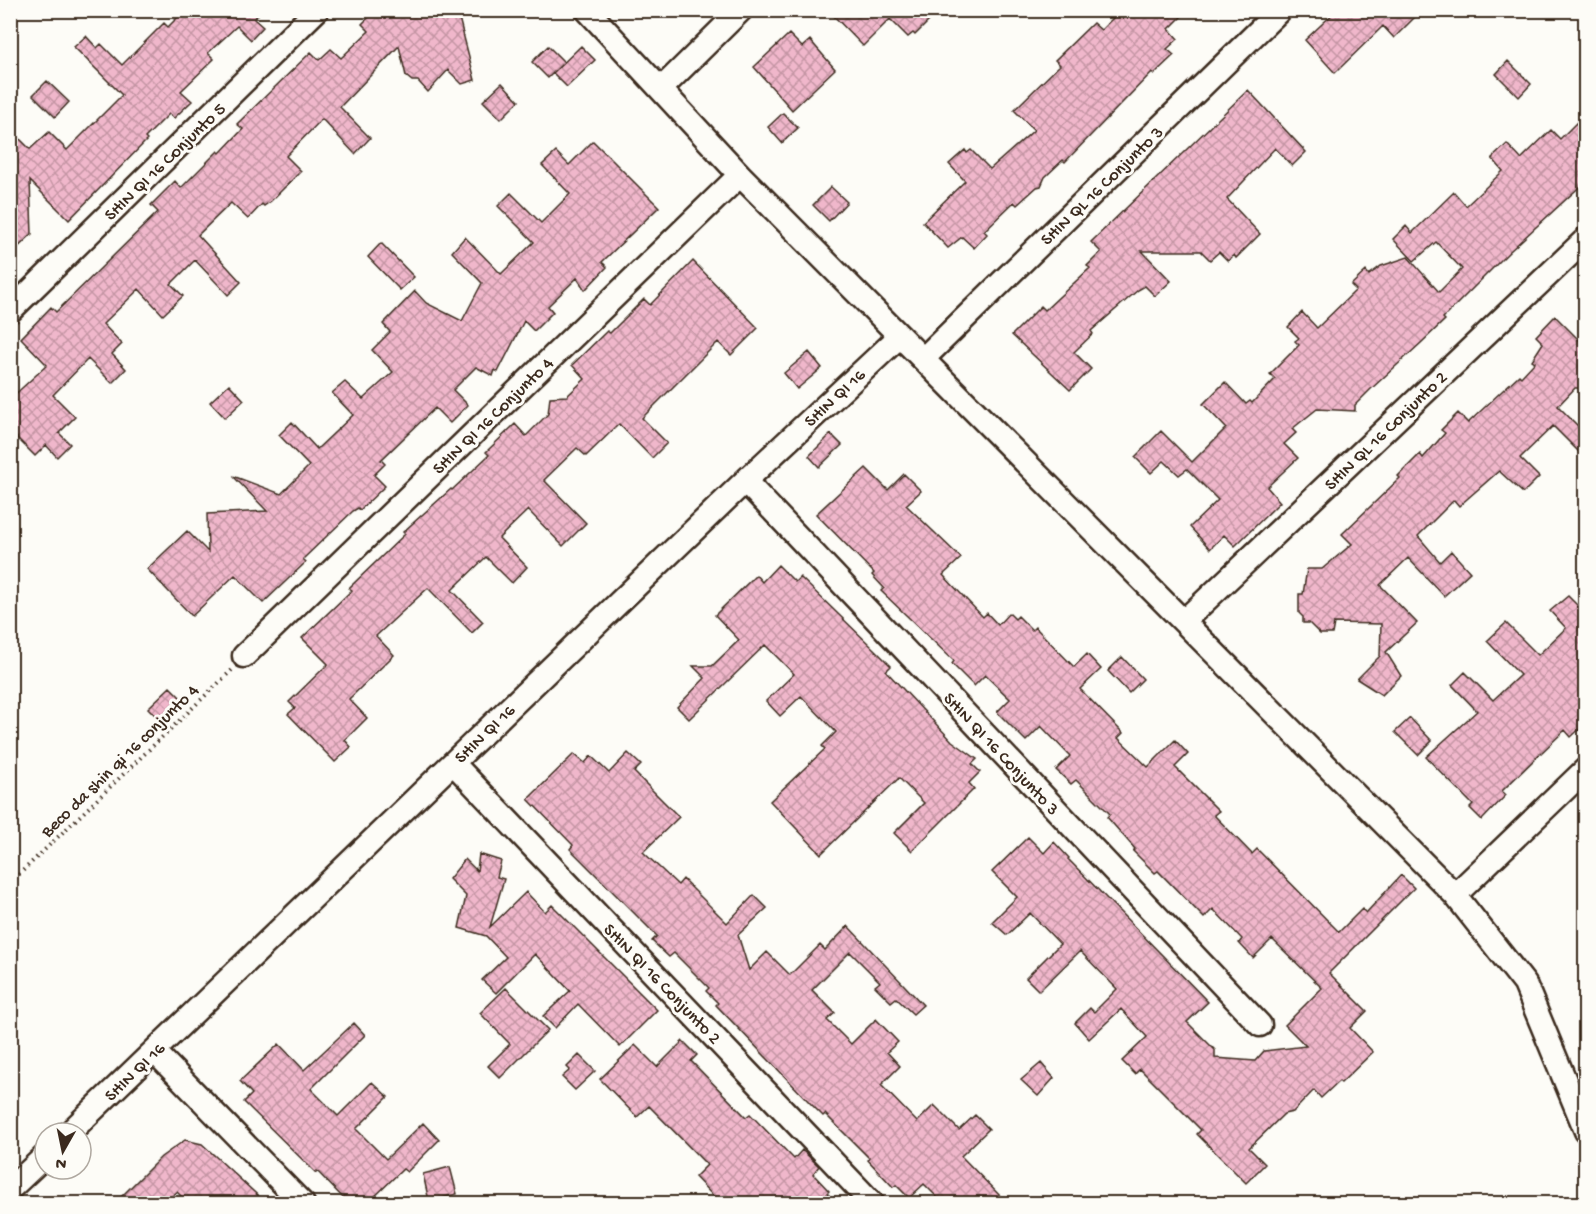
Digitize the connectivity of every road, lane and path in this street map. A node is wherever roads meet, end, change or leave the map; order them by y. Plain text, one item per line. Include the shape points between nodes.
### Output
1 (317, 10) edge
2 (587, 10) edge
3 (741, 10) edge
4 (1280, 10) edge
5 (661, 89) junction
6 (740, 175) junction
7 (1586, 239) edge
8 (10, 311) edge
9 (900, 336) junction
10 (922, 359) junction
11 (745, 481) junction
12 (1184, 621) junction
13 (244, 656) joint
14 (453, 763) junction
15 (1586, 769) edge
16 (10, 883) edge
17 (1455, 896) junction
18 (1260, 1025) dead end
19 (155, 1052) junction
20 (82, 1121) edge
21 (1586, 1131) edge
22 (33, 1167) edge
23 (10, 1189) edge
24 (303, 1203) edge
25 (873, 1203) edge

1 - 8 street, SHIN QI 16 Conjunto 5
2 - 5 street
3 - 5 street
4 - 10 street, SHIN QL 16 Conjunto 3
5 - 6 street
6 - 9 street
6 - 13 street, SHIN QI 16 Conjunto 4
7 - 12 street, SHIN QL 16 Conjunto 2
9 - 10 street
9 - 11 street, SHIN QI 16
10 - 12 street
11 - 14 street, SHIN QI 16
11 - 18 street, SHIN QI 16 Conjunto 3
12 - 17 street
13 - 16 path, Beco da shin qi 16 conjunto 4
14 - 19 street, SHIN QI 16
14 - 25 street, SHIN QI 16 Conjunto 2
15 - 17 street
17 - 21 street via 1525,984
19 - 20 street, SHIN QI 16
19 - 24 street
22 - 23 street

